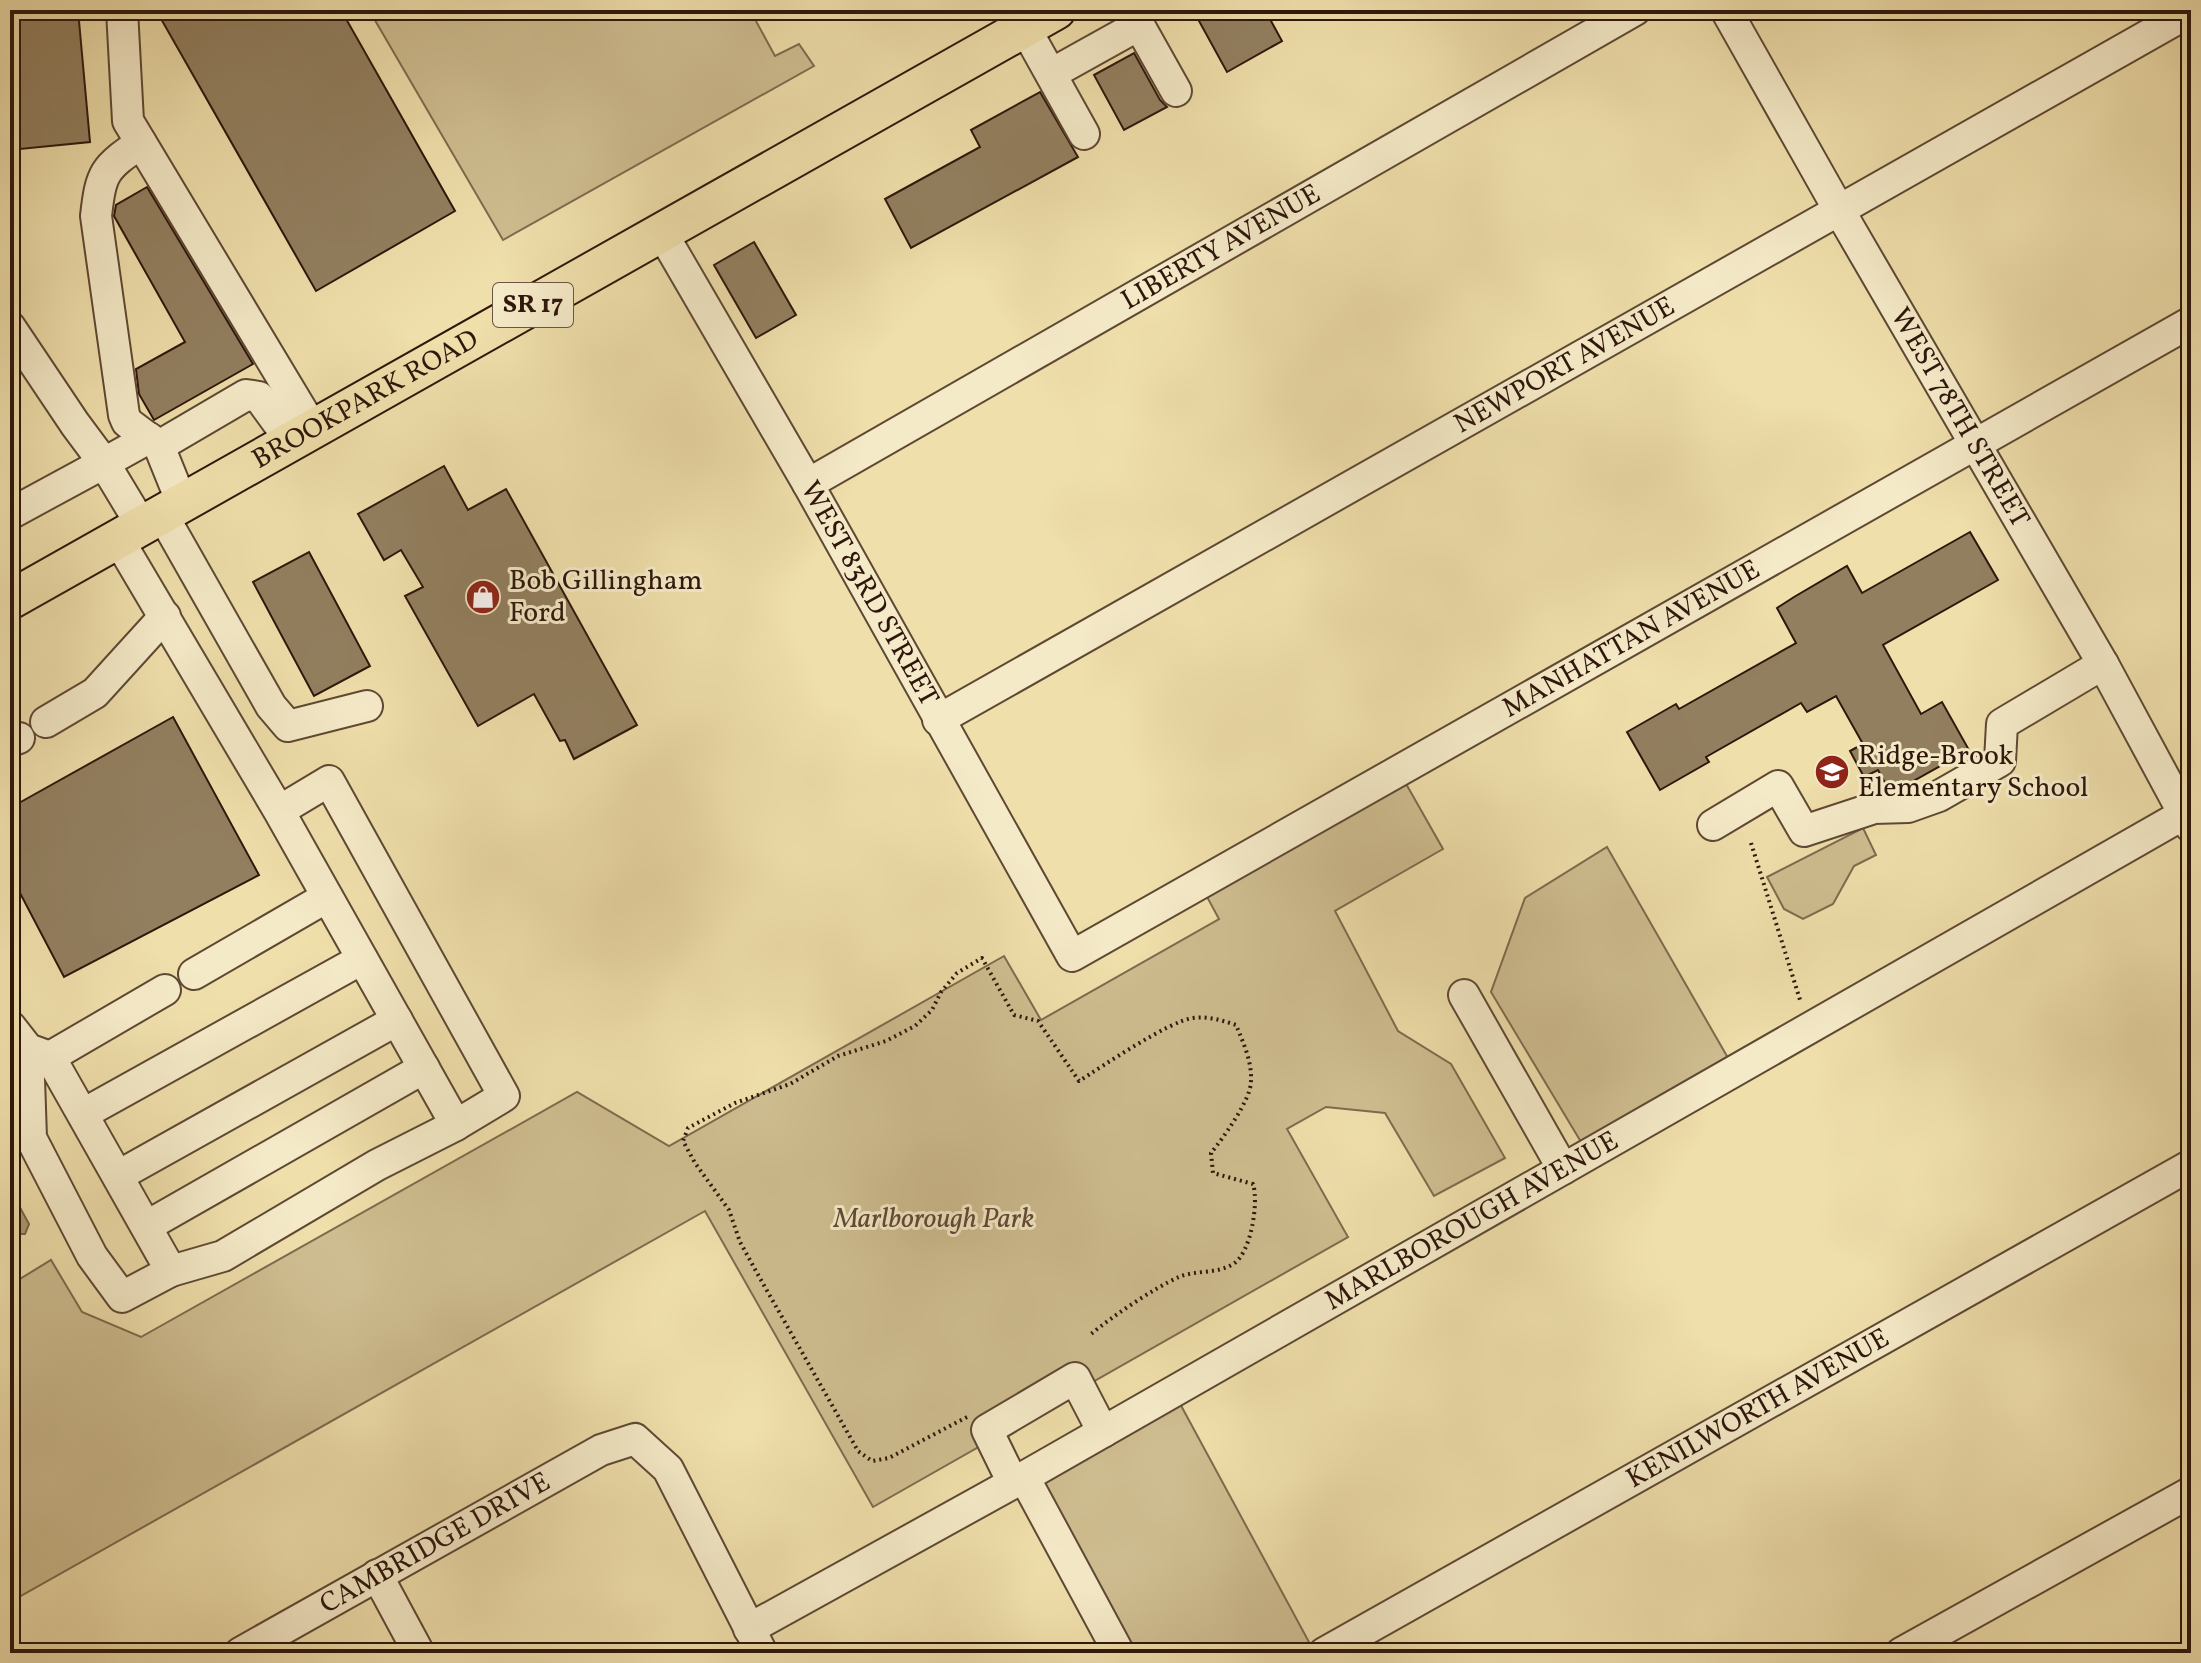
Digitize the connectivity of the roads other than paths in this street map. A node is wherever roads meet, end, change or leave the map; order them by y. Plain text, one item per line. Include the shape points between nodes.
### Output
1 (122, 10) edge
2 (1635, 10) edge
3 (1726, 10) edge
4 (2191, 11) edge
5 (1135, 17) edge
6 (1041, 19) edge
7 (1051, 74) junction
8 (1176, 91) dead end
9 (1084, 134) dead end
10 (141, 143) junction
11 (1839, 210) junction
12 (662, 233) junction
13 (2191, 322) edge
14 (10, 327) edge
15 (302, 435) junction
16 (154, 442) junction
17 (1976, 444) junction
18 (104, 463) junction
19 (808, 484) junction
20 (10, 514) edge
21 (151, 521) junction
22 (10, 600) edge
23 (165, 616) junction
24 (2103, 664) junction
25 (367, 706) dead end
26 (938, 720) junction
27 (46, 722) dead end
28 (279, 811) junction
29 (2189, 817) edge
30 (1713, 825) dead end
31 (327, 897) junction
32 (1072, 956) joint
33 (362, 959) junction
34 (194, 974) dead end
35 (165, 990) dead end
36 (1464, 995) dead end
37 (397, 1020) junction
38 (29, 1044) edge
39 (424, 1068) junction
40 (83, 1114) junction
41 (456, 1125) junction
42 (2191, 1165) edge
43 (1563, 1169) junction
44 (118, 1176) junction
45 (147, 1226) junction
46 (171, 1271) junction
47 (1103, 1432) junction
48 (1018, 1480) junction
49 (2191, 1492) edge
50 (377, 1575) junction
51 (756, 1641) edge
52 (240, 1653) edge
53 (419, 1653) edge
54 (1119, 1653) edge
55 (1324, 1653) edge
56 (1901, 1653) edge

1 - 10 street via 128,121
2 - 19 street, LIBERTY AVENUE
3 - 11 street, WEST 78TH STREET
4 - 11 street, NEWPORT AVENUE
5 - 7 street
5 - 8 street
6 - 7 street
6 - 12 main road, BROOKPARK ROAD / SR 17
7 - 9 street
10 - 15 street
10 - 16 street via 105,172 96,216 124,415
11 - 17 street, WEST 78TH STREET
11 - 26 street, NEWPORT AVENUE
12 - 15 main road, BROOKPARK ROAD / SR 17
12 - 19 street, WEST 83RD STREET
13 - 17 street, MANHATTAN AVENUE
14 - 18 street
15 - 16 street via 259,397 246,395
15 - 21 main road, BROOKPARK ROAD / SR 17
16 - 18 street
16 - 21 street
17 - 24 street, WEST 78TH STREET
17 - 32 street, MANHATTAN AVENUE
18 - 20 street
18 - 21 street
19 - 26 street, WEST 83RD STREET
21 - 22 main road, BROOKPARK ROAD / SR 17
21 - 23 street
21 - 25 street via 288,726
23 - 27 street via 95,693
23 - 28 street
24 - 29 street, WEST 78TH STREET
24 - 30 street via 2002,724 2000,761 1939,796 1908,807 1874,808 1804,831 1778,786
26 - 32 street, WEST 83RD STREET
28 - 31 street
28 - 41 street via 329,781 504,1096
29 - 43 street, MARLBOROUGH AVENUE
31 - 33 street
31 - 34 street
33 - 37 street
33 - 40 street
35 - 38 street
36 - 43 street
37 - 39 street
37 - 44 street
38 - 40 street
38 - 46 street via 31,1138 92,1256 122,1297
39 - 41 street
39 - 45 street
40 - 44 street
41 - 46 street via 223,1256
42 - 55 street, KENILWORTH AVENUE
43 - 47 street, MARLBOROUGH AVENUE
44 - 45 street
45 - 46 street
47 - 48 street, MARLBOROUGH AVENUE
47 - 48 street via 1075,1378 987,1430
48 - 51 street, MARLBOROUGH AVENUE
48 - 54 street
49 - 56 street
50 - 51 street, CAMBRIDGE DRIVE via 601,1450 635,1439 668,1469
50 - 52 street, CAMBRIDGE DRIVE
50 - 53 street

